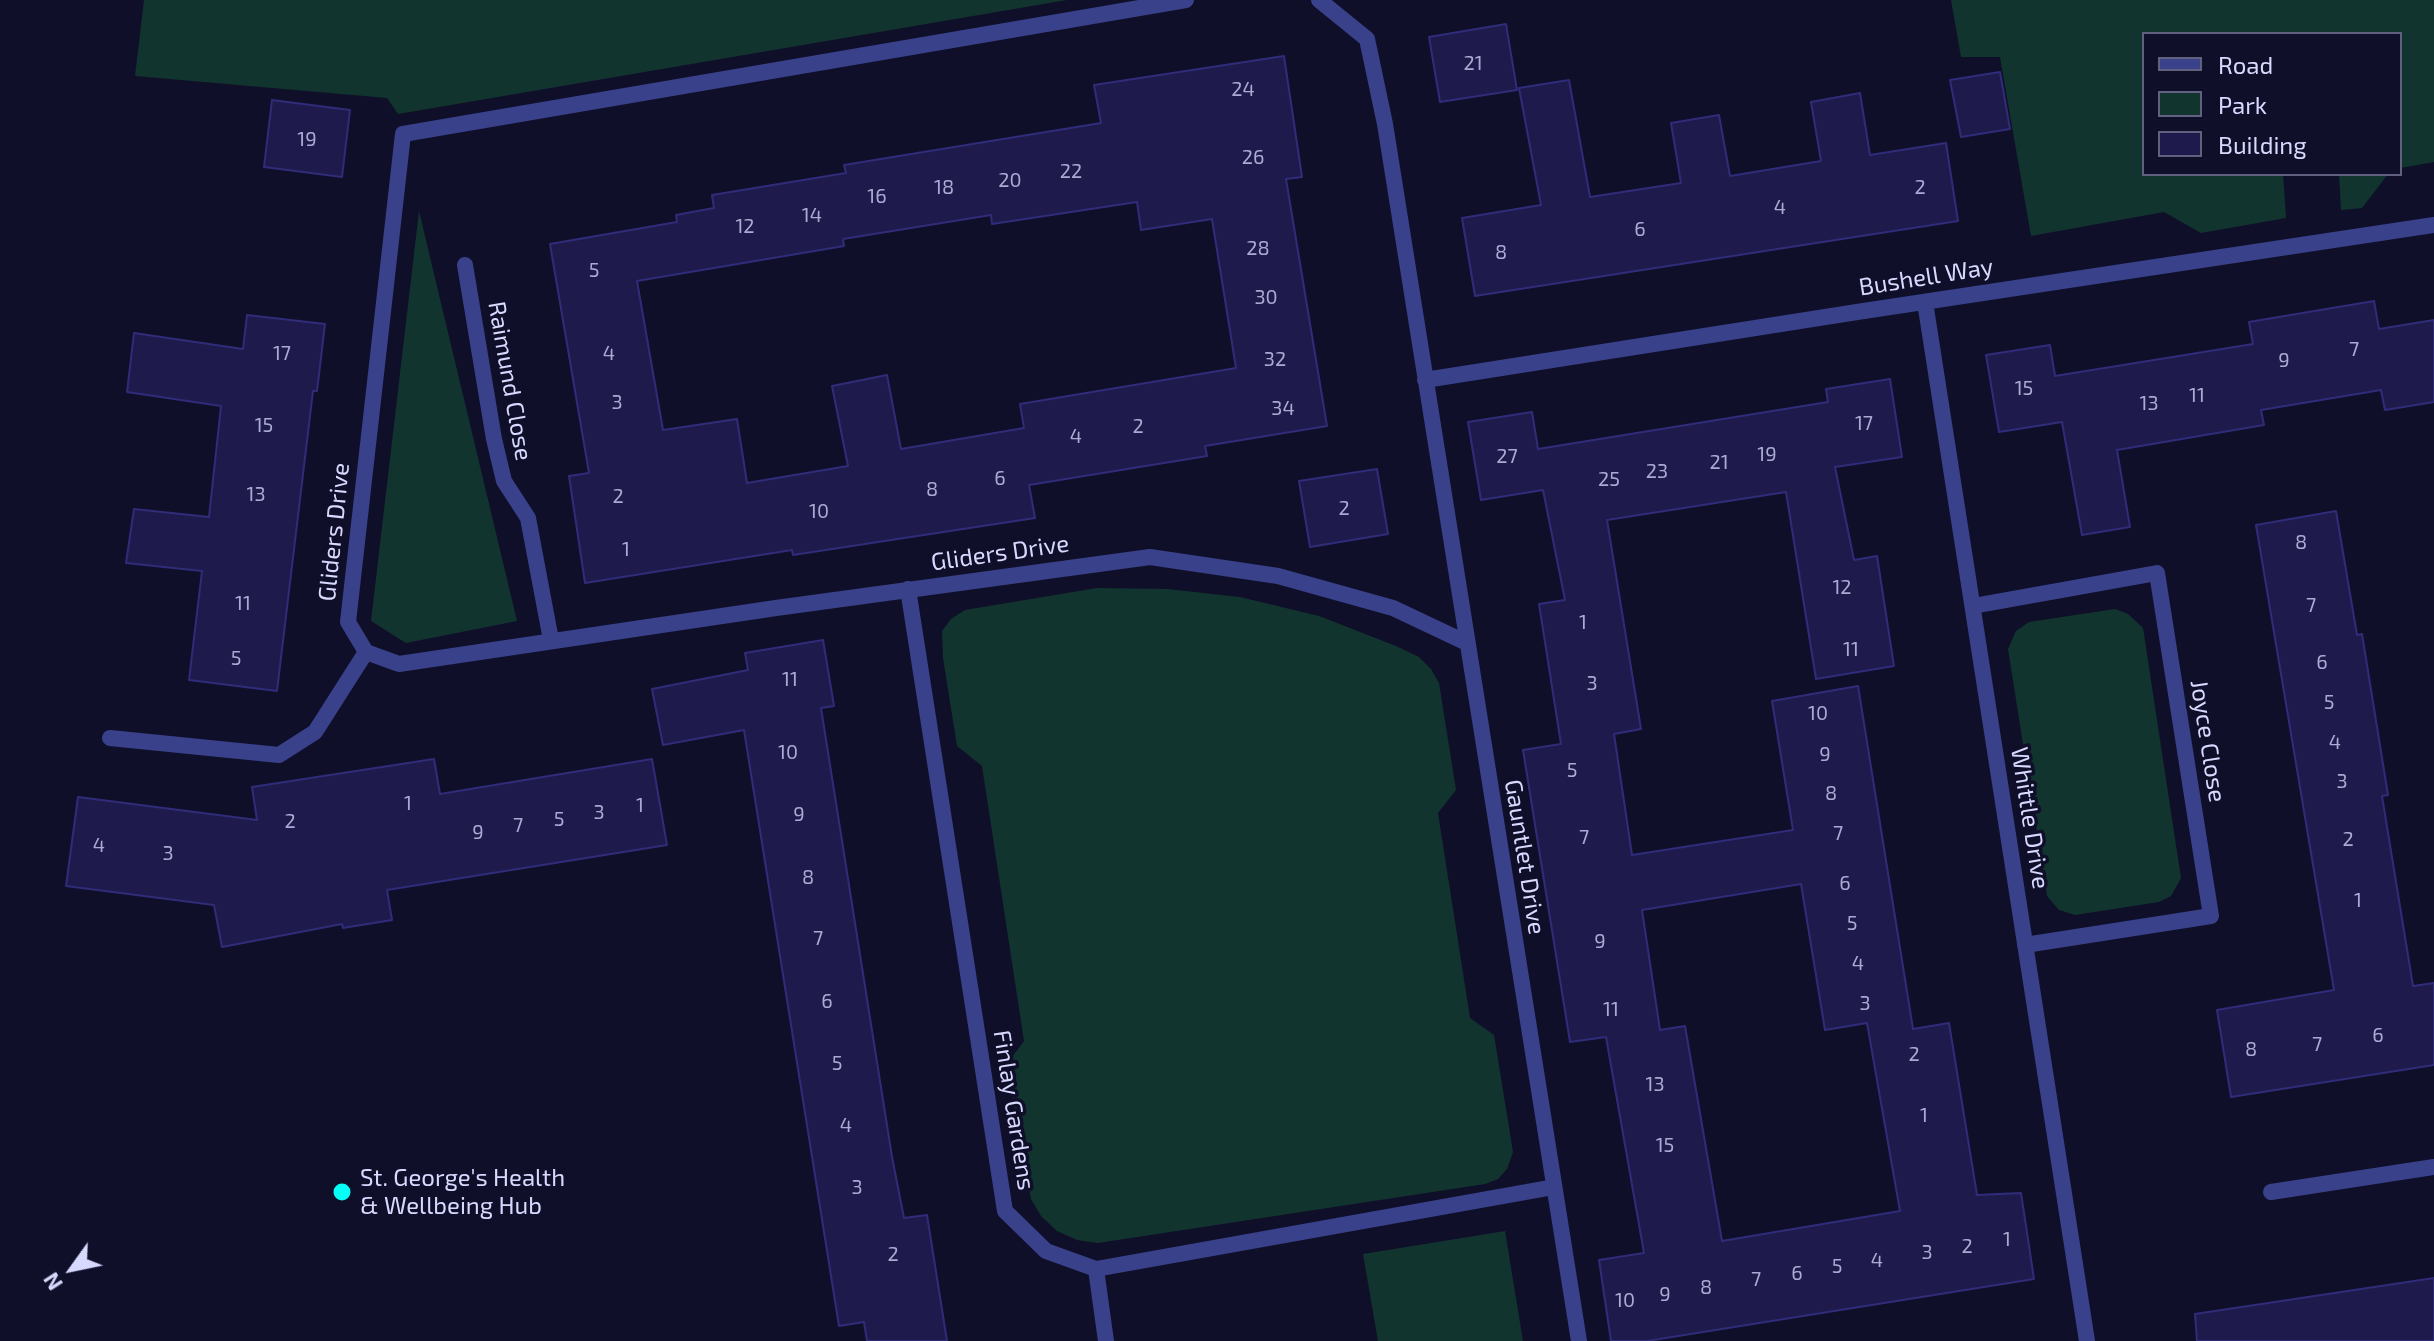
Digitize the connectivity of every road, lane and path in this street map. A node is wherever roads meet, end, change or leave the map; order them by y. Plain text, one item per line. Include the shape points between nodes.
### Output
1 (1186, 0) edge
2 (1319, 0) edge
3 (2434, 225) edge
4 (465, 265) dead end
5 (1925, 302) junction
6 (1425, 380) junction
7 (908, 589) junction
8 (1973, 606) junction
9 (551, 640) junction
10 (1467, 643) junction
11 (366, 652) junction
12 (110, 738) dead end
13 (2025, 945) junction
14 (2434, 1167) edge
15 (1554, 1187) junction
16 (2271, 1192) dead end
17 (1096, 1269) junction
18 (1106, 1341) edge
19 (1579, 1341) edge
20 (2087, 1341) edge

1 - 11 street, Gliders Drive via 403,134 348,622
2 - 6 street via 1367,39
3 - 5 street, Bushell Way
4 - 9 street, Raimund Close via 494,439 504,481 528,518
5 - 6 street, Bushell Way
5 - 8 street, Whittle Drive
6 - 10 street, Gauntlet Drive
7 - 9 street, Gliders Drive
7 - 10 street, Gliders Drive via 1150,557 1278,576 1393,608
7 - 17 street, Finlay Gardens via 1005,1211 1046,1251
8 - 13 street, Whittle Drive
8 - 13 street, Joyce Close via 2157,573 2211,916
9 - 11 street, Gliders Drive via 399,664
10 - 15 street, Gauntlet Drive
11 - 12 street via 315,732 279,755
13 - 20 street, Whittle Drive
14 - 16 street
15 - 17 street, Finlay Gardens
15 - 19 street, Gauntlet Drive
17 - 18 street

